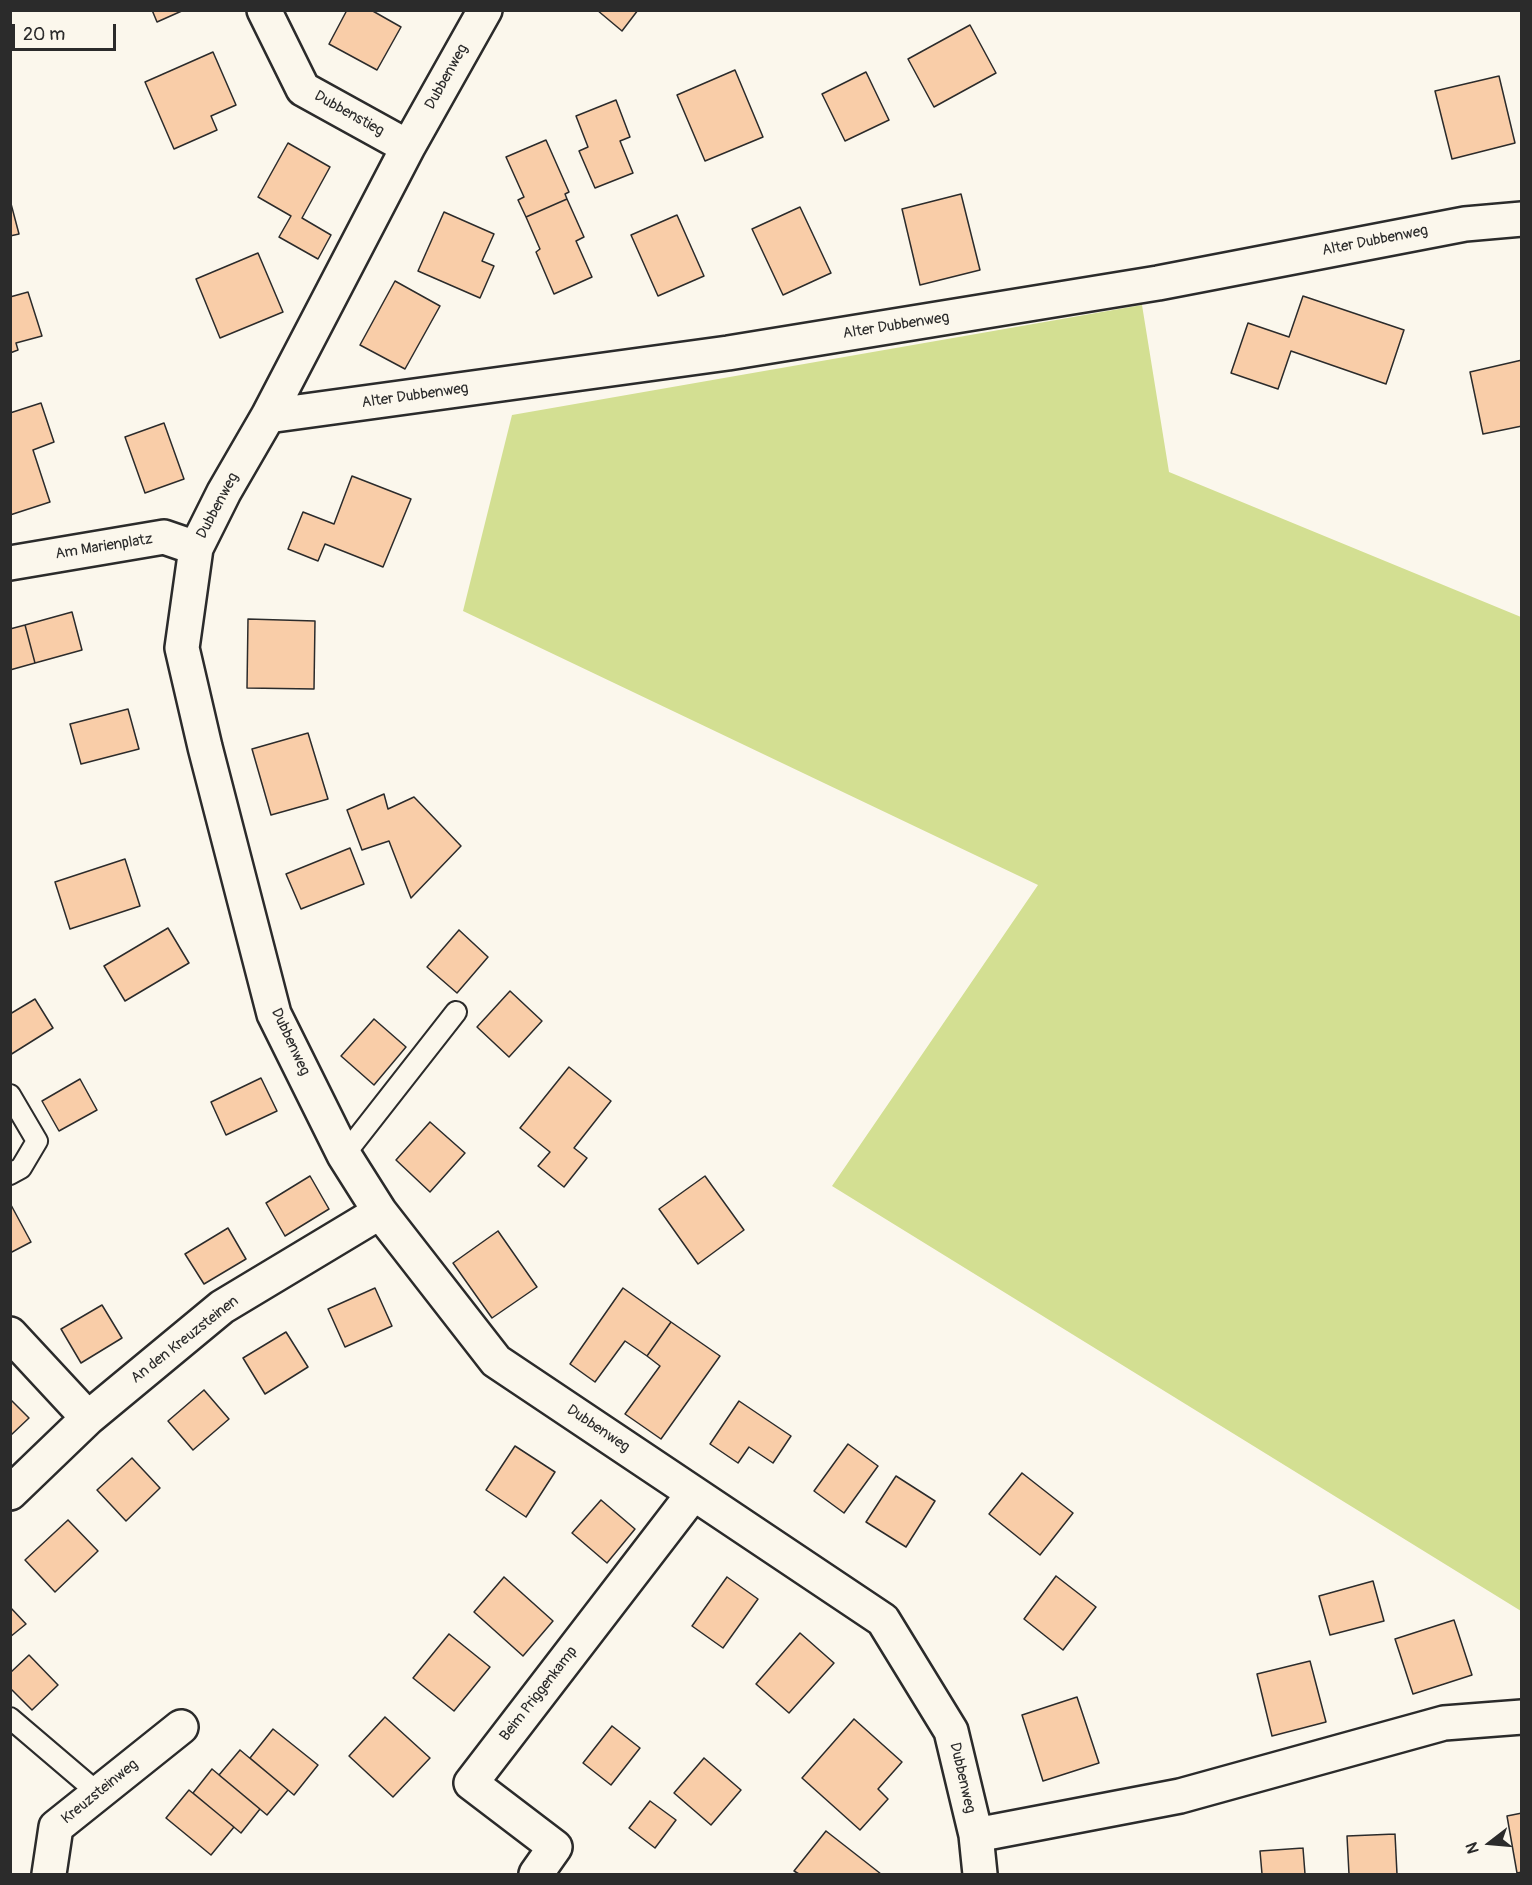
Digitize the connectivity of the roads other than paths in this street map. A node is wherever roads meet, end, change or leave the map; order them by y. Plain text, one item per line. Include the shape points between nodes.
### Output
1 (264, 10) edge
2 (485, 10) edge
3 (408, 147) junction
4 (1521, 219) edge
5 (268, 416) junction
6 (196, 548) junction
7 (10, 563) edge
8 (456, 1012) dead end
9 (10, 1095) edge
10 (344, 1155) junction
11 (10, 1174) edge
12 (380, 1212) junction
13 (10, 1334) edge
14 (88, 1418) junction
15 (10, 1493) edge
16 (693, 1494) junction
17 (1521, 1717) edge
18 (10, 1718) edge
19 (181, 1727) dead end
20 (98, 1793) junction
21 (976, 1835) junction
22 (49, 1875) edge
23 (536, 1875) edge
24 (980, 1875) edge

1 - 3 street, Dubbenstieg via 303,89
2 - 3 street, Dubbenweg
3 - 5 street, Dubbenweg
4 - 5 street, Alter Dubbenweg via 1465,224 1158,283 739,351
5 - 6 street, Dubbenweg
6 - 7 street, Am Marienplatz via 164,537
6 - 10 street, Dubbenweg via 182,648 205,747 274,1014
8 - 10 lane
9 - 11 lane via 37,1141 21,1168
10 - 12 street, Dubbenweg
12 - 14 street, An den Kreuzsteinen via 222,1307
12 - 16 street, Dubbenweg via 496,1361
13 - 14 street
14 - 15 street, An den Kreuzsteinen
16 - 21 street, Dubbenweg via 883,1620 951,1731
16 - 23 street, Beim Priggenkamp via 471,1784 555,1847
17 - 21 street via 1444,1723 1180,1796
18 - 20 lane
19 - 20 street, Kreuzsteinweg
20 - 22 street, Kreuzsteinweg via 56,1827
21 - 24 street, Dubbenweg

